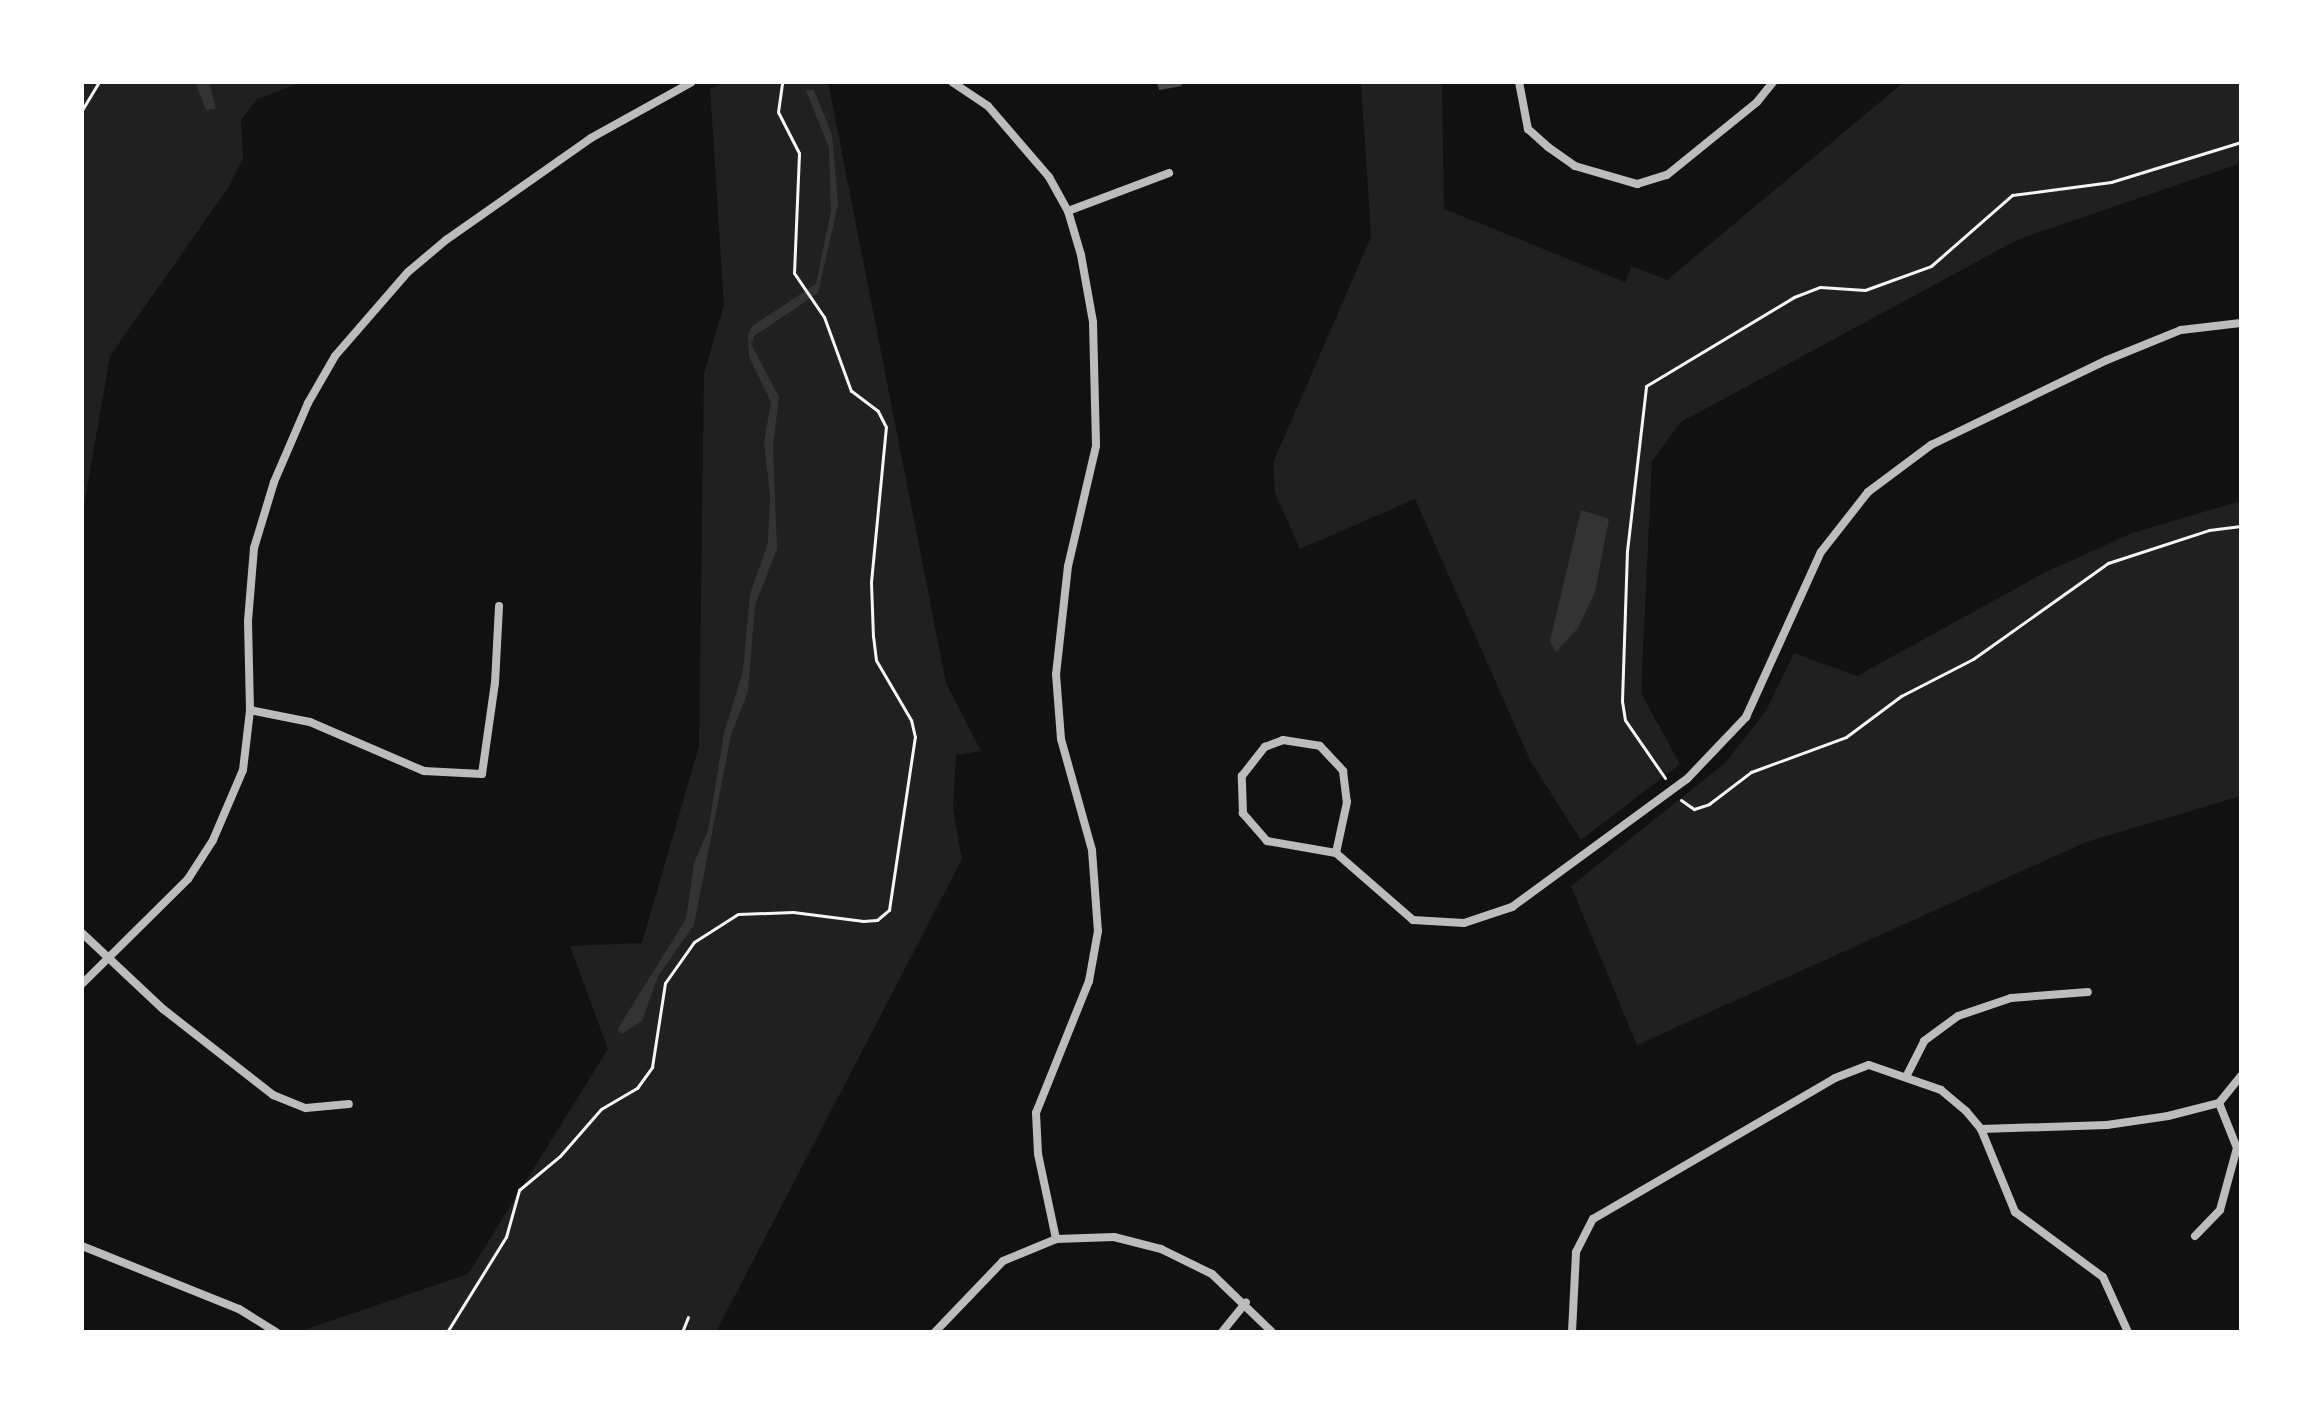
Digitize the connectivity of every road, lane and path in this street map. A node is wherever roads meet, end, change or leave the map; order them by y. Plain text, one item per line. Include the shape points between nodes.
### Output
1 (99, 82) edge
2 (692, 82) edge
3 (782, 82) edge
4 (952, 82) edge
5 (1519, 82) edge
6 (1773, 82) edge
7 (82, 110) edge
8 (1169, 173) dead end
9 (1068, 211) junction
10 (2241, 323) edge
11 (499, 606) dead end
12 (250, 710) junction
13 (1336, 853) junction
14 (82, 933) edge
15 (107, 959) junction
16 (82, 984) edge
17 (2088, 992) dead end
18 (1907, 1075) junction
19 (2241, 1076) edge
20 (2219, 1103) junction
21 (349, 1104) dead end
22 (1981, 1129) junction
23 (2195, 1236) dead end
24 (1056, 1239) junction
25 (82, 1246) edge
26 (1246, 1302) junction
27 (688, 1317) dead end
28 (276, 1332) edge
29 (447, 1332) edge
30 (682, 1332) edge
31 (935, 1332) edge
32 (1222, 1332) edge
33 (1272, 1332) edge
34 (1572, 1332) edge
35 (2128, 1332) edge

1 - 7 path
2 - 12 street via 591,138 446,240 408,272 335,356 274,482 254,548 248,621
3 - 29 path via 778,112 799,153 794,273 815,300 851,391 878,411 886,427 871,582 873,637 876,660 911,720 915,737 889,910 877,920 863,921 793,912 738,914 694,942 665,983 652,1067 637,1088 601,1109 560,1156 519,1190 506,1237
4 - 9 street via 1020,138
5 - 6 street via 1528,129 1548,147 1575,166 1637,184 1667,175 1757,102
8 - 9 street
9 - 24 street via 1093,322 1096,446 1068,566 1056,674 1061,739 1092,850 1098,931 1089,981 1036,1113 1038,1154
10 - 13 street via 2181,330 2107,360 1931,445 1868,492 1821,552 1746,717 1680,784 1512,907 1464,923 1413,920
11 - 12 street via 482,774 424,771 310,722
12 - 15 street via 243,770 213,840 188,879
13 - 13 street via 1347,786 1334,757 1302,740 1265,747 1251,759 1239,794 1252,829 1285,847
14 - 15 street
15 - 16 street
15 - 21 street via 273,1095 306,1108
17 - 18 street via 2011,998 1958,1016 1924,1041
18 - 22 street via 1941,1090
18 - 34 street via 1869,1065 1835,1078 1593,1219 1576,1252
19 - 20 street
20 - 22 street via 2107,1125
20 - 23 street via 2237,1148 2220,1210
22 - 35 street via 2015,1212 2103,1277
24 - 26 street via 1114,1237 1161,1249 1212,1274
24 - 31 street via 1003,1261
25 - 28 street via 239,1309
26 - 32 street
26 - 33 street
27 - 30 path

